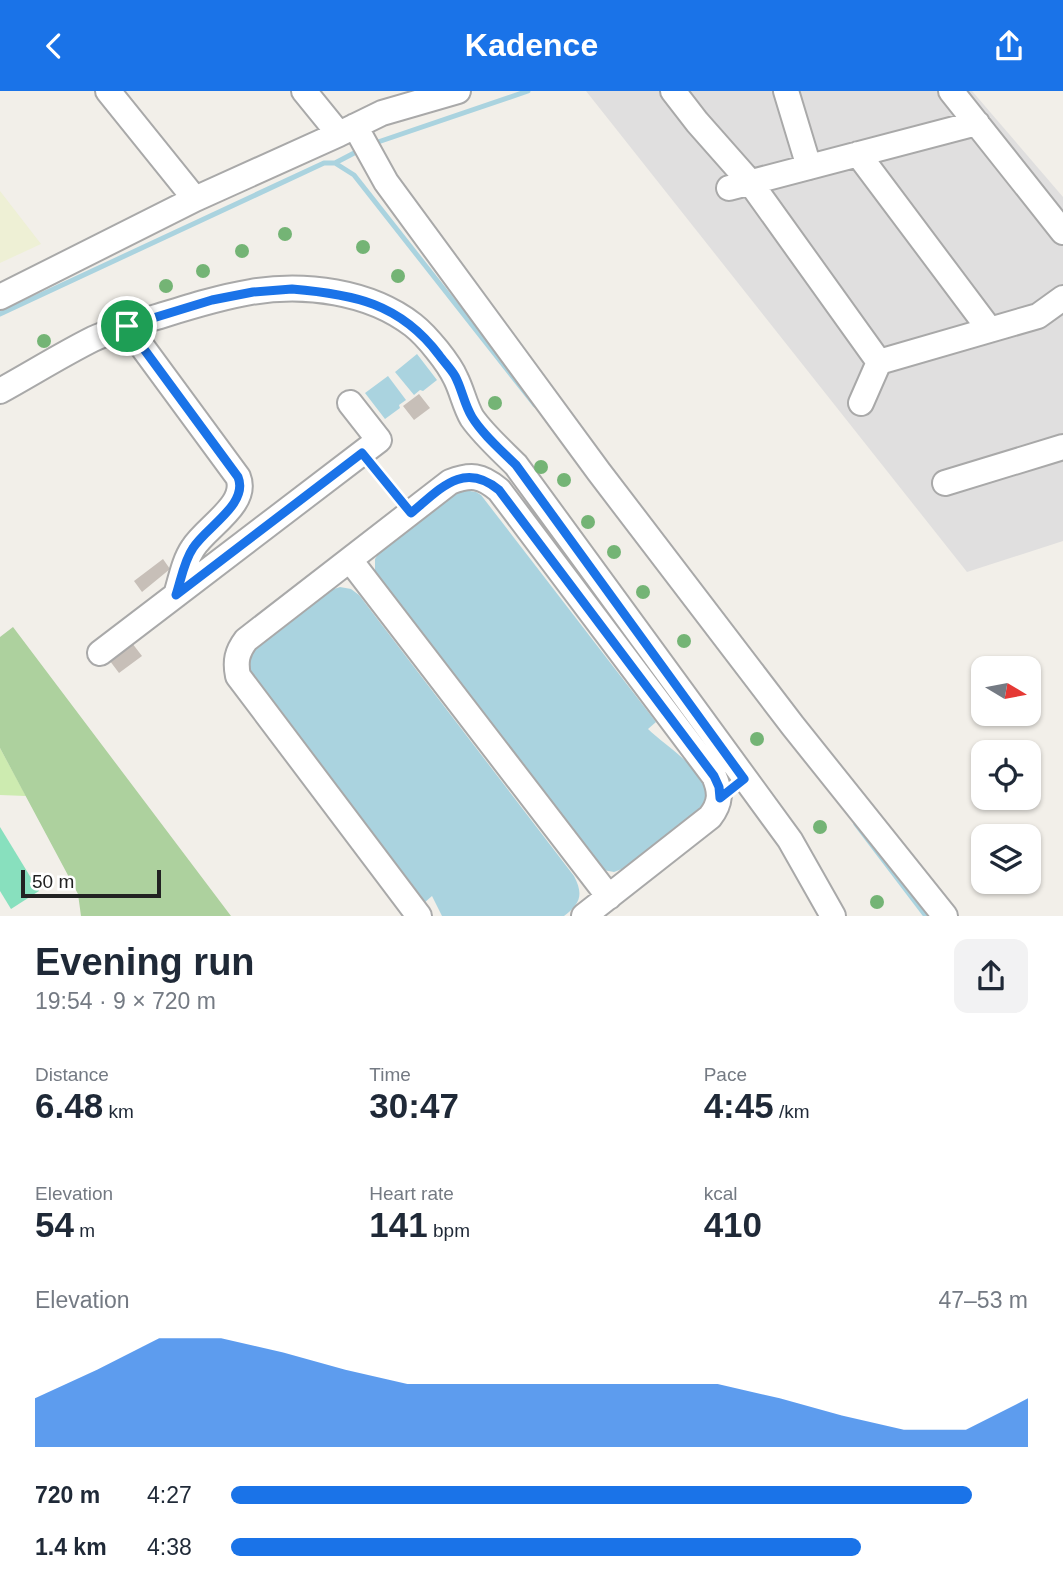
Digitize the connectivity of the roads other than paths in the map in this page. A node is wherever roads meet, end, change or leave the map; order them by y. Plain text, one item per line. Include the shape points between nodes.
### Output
1 (108, 91) edge
2 (304, 91) edge
3 (458, 91) edge
4 (673, 91) edge
5 (786, 91) edge
6 (951, 91) edge
7 (977, 123) junction
8 (347, 130) junction
9 (858, 154) junction
10 (809, 167) junction
11 (740, 185) junction
12 (195, 199) junction
13 (1063, 232) edge
14 (0, 297) edge
15 (1063, 298) edge
16 (127, 326) junction
17 (990, 330) junction
18 (879, 362) junction
19 (0, 391) edge
20 (350, 403) dead end
21 (861, 403) dead end
22 (1063, 447) edge
23 (945, 483) dead end
24 (350, 561) junction
25 (176, 595) junction
26 (100, 653) dead end
27 (744, 779) junction
28 (720, 798) junction
29 (609, 897) junction
30 (419, 916) edge
31 (584, 916) edge
32 (833, 916) edge
33 (945, 916) edge

1 - 12 street
2 - 8 street
3 - 8 street via 382,113
4 - 11 street
5 - 10 street
6 - 7 street
7 - 9 street
7 - 13 street
8 - 12 street
8 - 33 street via 599,473
9 - 10 street
9 - 17 street
10 - 11 street
11 - 18 street
12 - 14 street
15 - 17 street via 1038,316
16 - 19 street
16 - 25 street via 240,483 235,502 191,551
16 - 27 street via 212,300 292,289 363,299 412,325 455,376 475,422 516,465
17 - 18 street
18 - 21 street
20 - 25 street via 379,440
22 - 23 street
24 - 28 street via 450,482 463,477 488,481 714,776
24 - 29 street
24 - 30 street via 246,640 236,666 238,676
25 - 26 street
27 - 28 street
27 - 32 street via 790,840
28 - 29 street via 710,817
29 - 31 street

